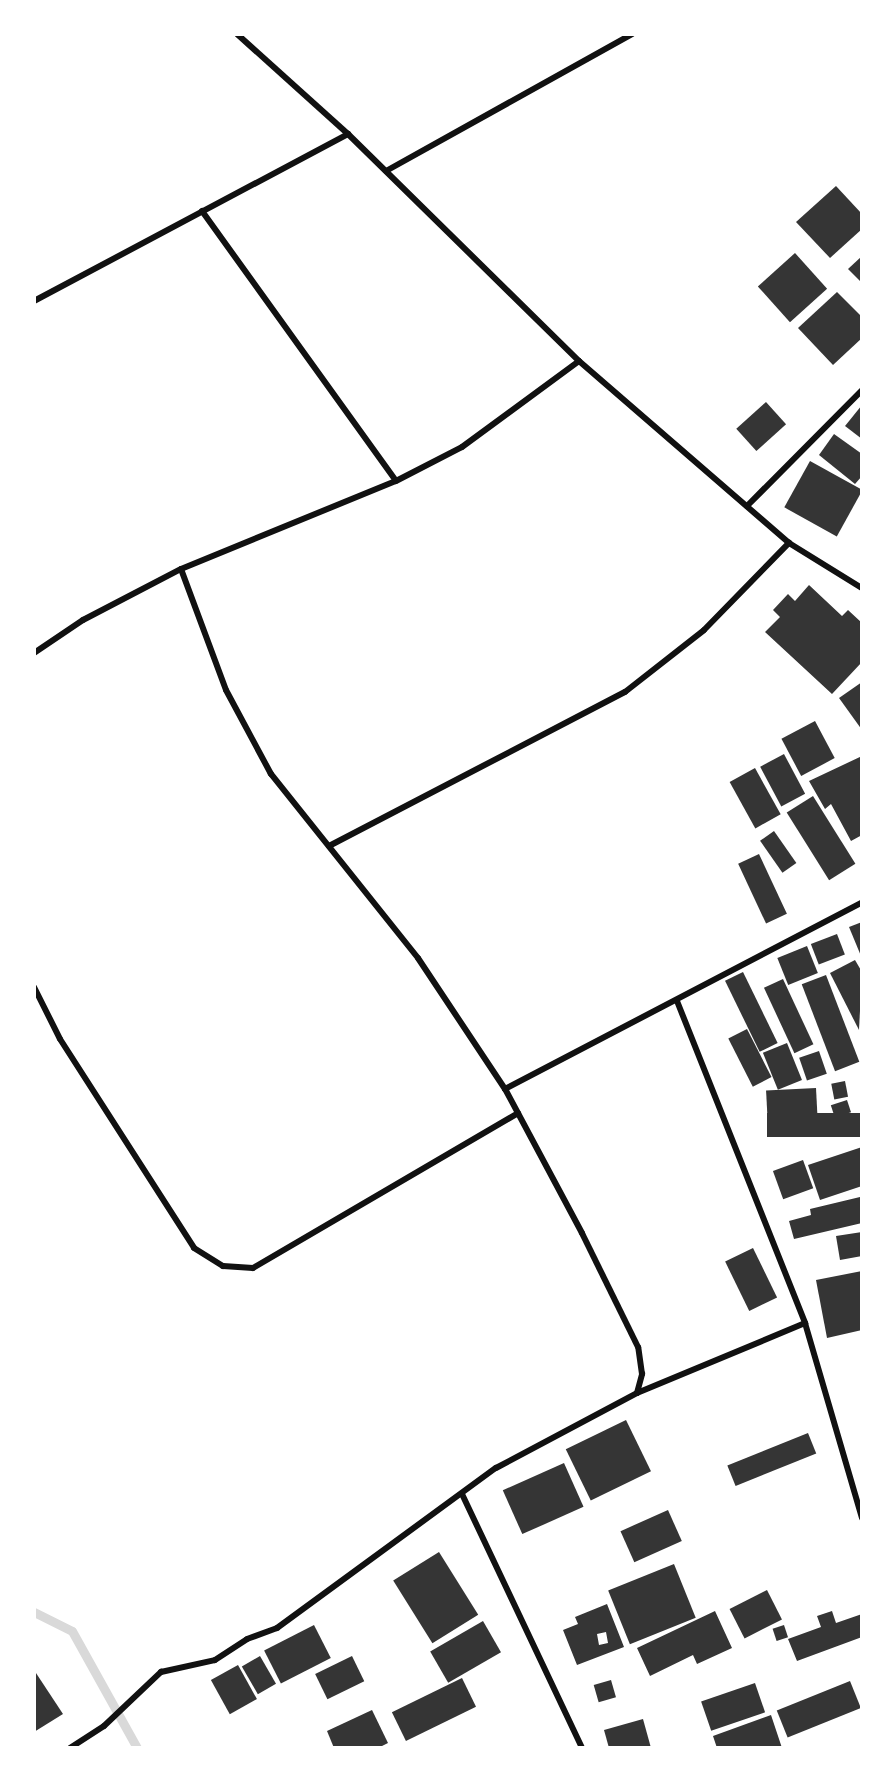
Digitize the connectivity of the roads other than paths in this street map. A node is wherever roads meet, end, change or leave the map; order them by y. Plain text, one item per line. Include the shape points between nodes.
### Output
1 (237, 34) edge
2 (632, 34) edge
3 (348, 134) junction
4 (386, 171) junction
5 (202, 211) junction
6 (34, 301) edge
7 (579, 361) junction
8 (861, 390) edge
9 (396, 481) junction
10 (747, 506) junction
11 (789, 543) junction
12 (182, 569) junction
13 (861, 588) edge
14 (34, 654) edge
15 (329, 846) junction
16 (861, 902) edge
17 (34, 987) edge
18 (677, 1001) junction
19 (505, 1089) junction
20 (518, 1113) junction
21 (805, 1323) junction
22 (637, 1393) junction
23 (462, 1494) junction
24 (861, 1518) edge
25 (70, 1748) edge
26 (582, 1748) edge

1 - 3 street
2 - 4 street
3 - 4 street
3 - 5 street
4 - 7 street
5 - 6 street
5 - 9 street
7 - 9 street via 462,447
7 - 10 street
8 - 10 street
9 - 12 street
10 - 11 street
11 - 13 street
11 - 15 street via 704,630 625,692
12 - 14 street via 83,620
12 - 15 street via 232,700 272,774
15 - 19 street via 418,958
16 - 18 street
17 - 20 street via 60,1040 194,1248 223,1266 253,1268
18 - 19 street
18 - 21 street
19 - 20 street
20 - 22 street via 638,1347 642,1374
21 - 22 street
21 - 24 street
22 - 23 street via 496,1468
23 - 25 street via 277,1628 248,1639 215,1660 161,1672 107,1723
23 - 26 street

